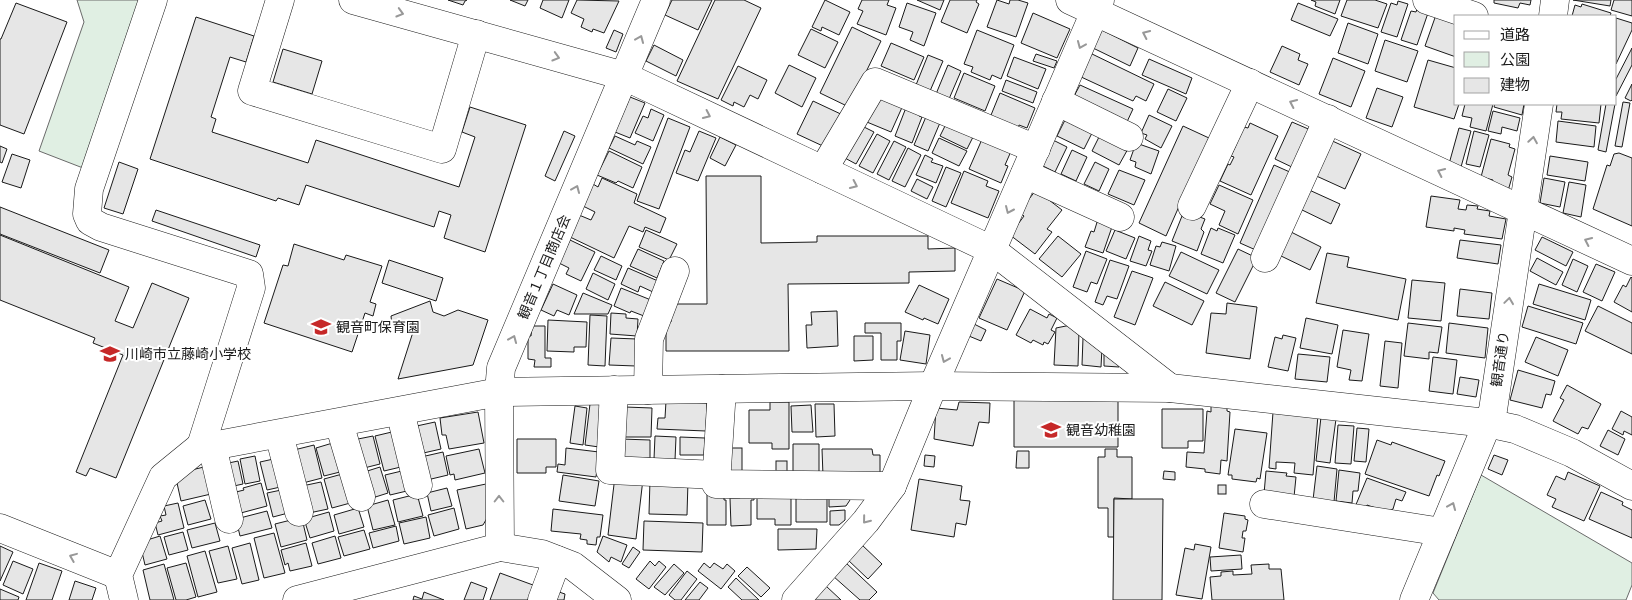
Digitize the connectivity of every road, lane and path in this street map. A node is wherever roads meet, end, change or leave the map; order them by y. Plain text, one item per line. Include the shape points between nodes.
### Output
1 (153, 0) edge
2 (280, 0) edge
3 (353, 0) edge
4 (656, 0) edge
5 (1070, 0) edge
6 (1427, 0) edge
7 (1555, 0) edge
8 (1098, 5) edge
9 (1471, 15) edge
10 (1552, 15) edge
11 (476, 34) junction
12 (624, 76) junction
13 (1250, 83) junction
14 (1056, 101) junction
15 (1539, 105) edge
16 (1328, 119) junction
17 (1129, 137) dead end
18 (1036, 149) junction
19 (824, 170) junction
20 (1025, 174) junction
21 (1192, 206) dead end
22 (1522, 211) junction
23 (1120, 217) dead end
24 (992, 250) junction
25 (1265, 258) dead end
26 (1632, 261) edge
27 (675, 271) dead end
28 (933, 386) junction
29 (1170, 388) junction
30 (722, 389) junction
31 (614, 390) junction
32 (648, 390) junction
33 (499, 392) junction
34 (400, 411) junction
35 (339, 422) junction
36 (1487, 423) junction
37 (279, 434) junction
38 (207, 446) junction
39 (717, 475) junction
40 (418, 485) dead end
41 (892, 486) junction
42 (1632, 486) edge
43 (361, 497) dead end
44 (1264, 504) dead end
45 (299, 512) dead end
46 (229, 519) dead end
47 (0, 528) edge
48 (1442, 532) junction
49 (500, 548) junction
50 (557, 560) junction
51 (121, 587) edge
52 (297, 600) edge
53 (542, 600) edge
54 (617, 600) edge
55 (796, 600) edge
56 (1414, 600) edge

1 - 38 street via 89,189 87,214 90,221 102,227 249,274 251,288
2 - 11 street via 252,91 442,149
3 -> 11 street
12 -> 4 street, 観音１丁目商店会
5 - 8 street
6 - 9 street
7 - 10 street
13 -> 8 street
8 -> 14 street
11 -> 12 street
12 -> 19 street
33 -> 12 street, 観音１丁目商店会 via 501,368
16 -> 13 street
13 - 21 street
14 - 17 street
14 - 18 street
22 -> 15 street, 観音通り
22 -> 16 street
16 - 25 street
18 - 19 street via 874,82
18 - 20 street
19 -> 24 street
20 - 23 street
20 -> 24 street
26 -> 22 street
36 -> 22 street, 観音通り via 1493,410
24 -> 28 street
24 - 29 street
27 - 32 street via 648,339
28 - 29 street
28 - 30 street
28 - 41 street
29 - 36 street
30 - 32 street
30 - 39 street
31 - 32 street
31 - 33 street
31 - 39 street via 610,470
33 - 34 street
49 -> 33 street, 観音１丁目商店会
34 - 35 street
34 - 40 street
35 - 37 street
35 - 43 street
36 - 42 street via 1516,429 1572,453
48 -> 36 street, 観音通り
37 - 38 street
37 - 45 street
38 - 46 street
38 - 51 street via 164,477
39 - 41 street via 716,484
41 -> 55 street via 866,521
44 - 48 street
51 -> 47 street
48 - 56 street, 観音通り
49 - 50 street via 542,554
49 - 52 street
50 - 53 street
50 - 54 street via 573,566

